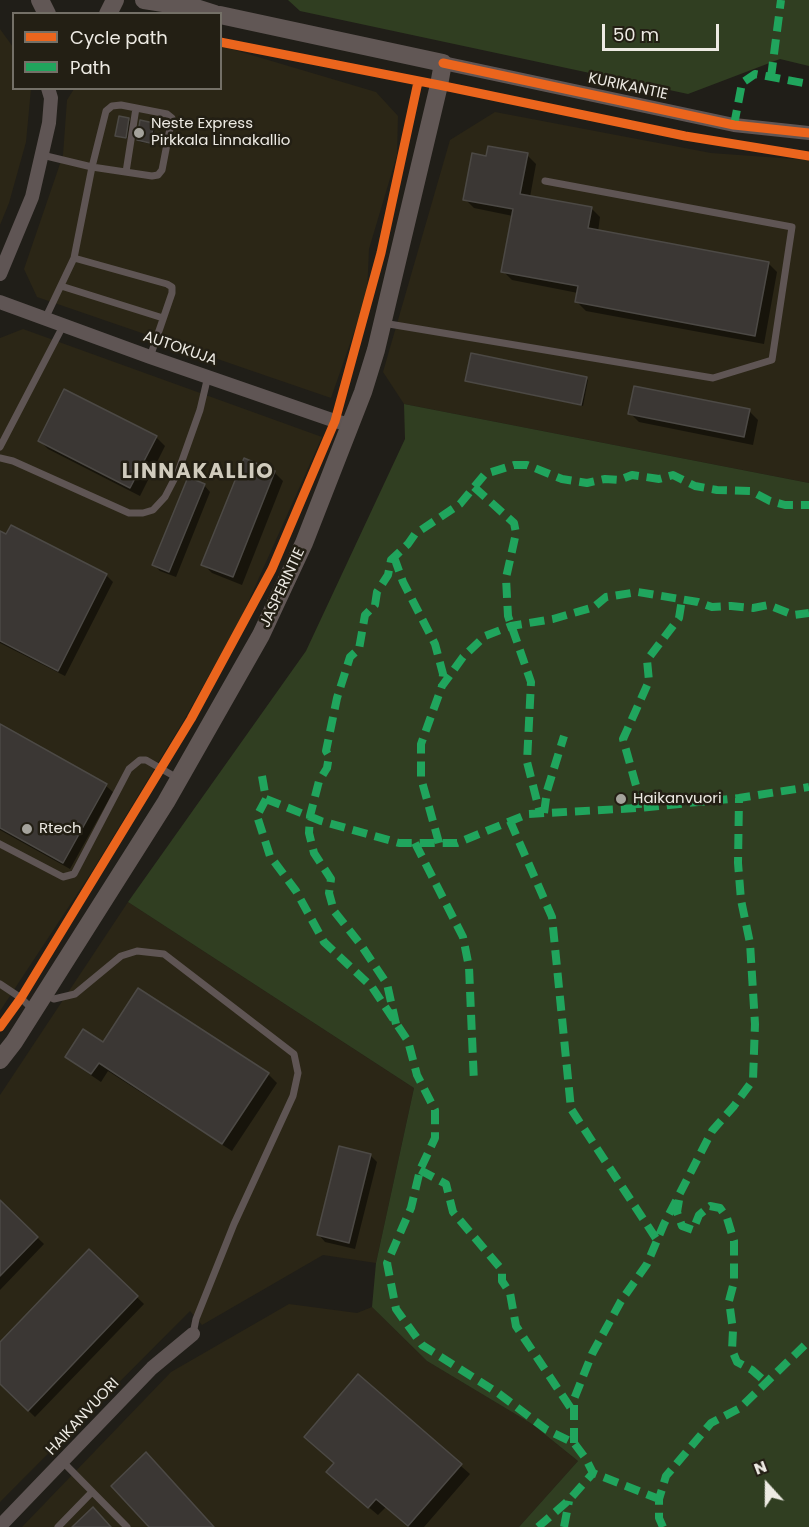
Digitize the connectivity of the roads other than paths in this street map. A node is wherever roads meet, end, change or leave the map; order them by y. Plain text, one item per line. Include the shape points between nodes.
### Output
1 (144, 0) edge
2 (209, 12) edge
3 (226, 19) edge
4 (443, 63) junction
5 (51, 92) edge
6 (136, 108) junction
7 (809, 133) edge
8 (42, 155) junction
9 (92, 167) junction
10 (126, 172) junction
11 (545, 181) dead end
12 (74, 258) junction
13 (0, 274) edge
14 (61, 286) junction
15 (0, 302) edge
16 (163, 318) junction
17 (45, 319) junction
18 (383, 323) junction
19 (63, 326) junction
20 (150, 357) junction
21 (208, 376) junction
22 (351, 424) junction
23 (0, 447) edge
24 (0, 458) edge
25 (179, 779) junction
26 (0, 844) edge
27 (0, 984) edge
28 (44, 994) junction
29 (33, 1010) junction
30 (0, 1060) edge
31 (193, 1334) joint
32 (63, 1462) junction
33 (92, 1492) junction
34 (0, 1527) edge
35 (58, 1527) edge
36 (126, 1527) edge

1 - 2 main road
3 - 4 main road, KURIKANTIE
4 - 7 street, KURIKANTIE via 734,125
4 - 18 main road, JASPERINTIE
5 - 8 street
6 - 9 lane via 121,105 106,111
6 - 10 lane
6 - 10 lane via 167,114 172,124 158,175
8 - 9 lane
8 - 13 street via 32,196
9 - 10 lane
9 - 12 lane
11 - 18 lane via 792,227 772,360 713,378
12 - 14 lane
12 - 16 lane via 172,287
14 - 16 lane
14 - 17 lane
15 - 17 street, AUTOKUJA
16 - 20 lane
17 - 19 street, AUTOKUJA
18 - 22 main road, JASPERINTIE
19 - 20 street, AUTOKUJA
19 - 23 lane
20 - 21 street, AUTOKUJA
21 - 22 street, AUTOKUJA
21 - 24 lane via 178,472 153,510 129,513
22 - 25 main road, JASPERINTIE via 304,543 261,635
25 - 26 lane via 146,760 129,769 74,874 63,877
25 - 28 main road, JASPERINTIE
27 - 29 lane
28 - 29 main road, JASPERINTIE
28 - 31 lane via 54,999 75,994 121,956 137,951 164,954 294,1054 298,1073 293,1096 234,1224
29 - 30 main road, JASPERINTIE
31 - 32 street, HAIKANVUORI via 152,1368
32 - 33 lane
32 - 34 street, HAIKANVUORI
33 - 35 lane
33 - 36 lane

